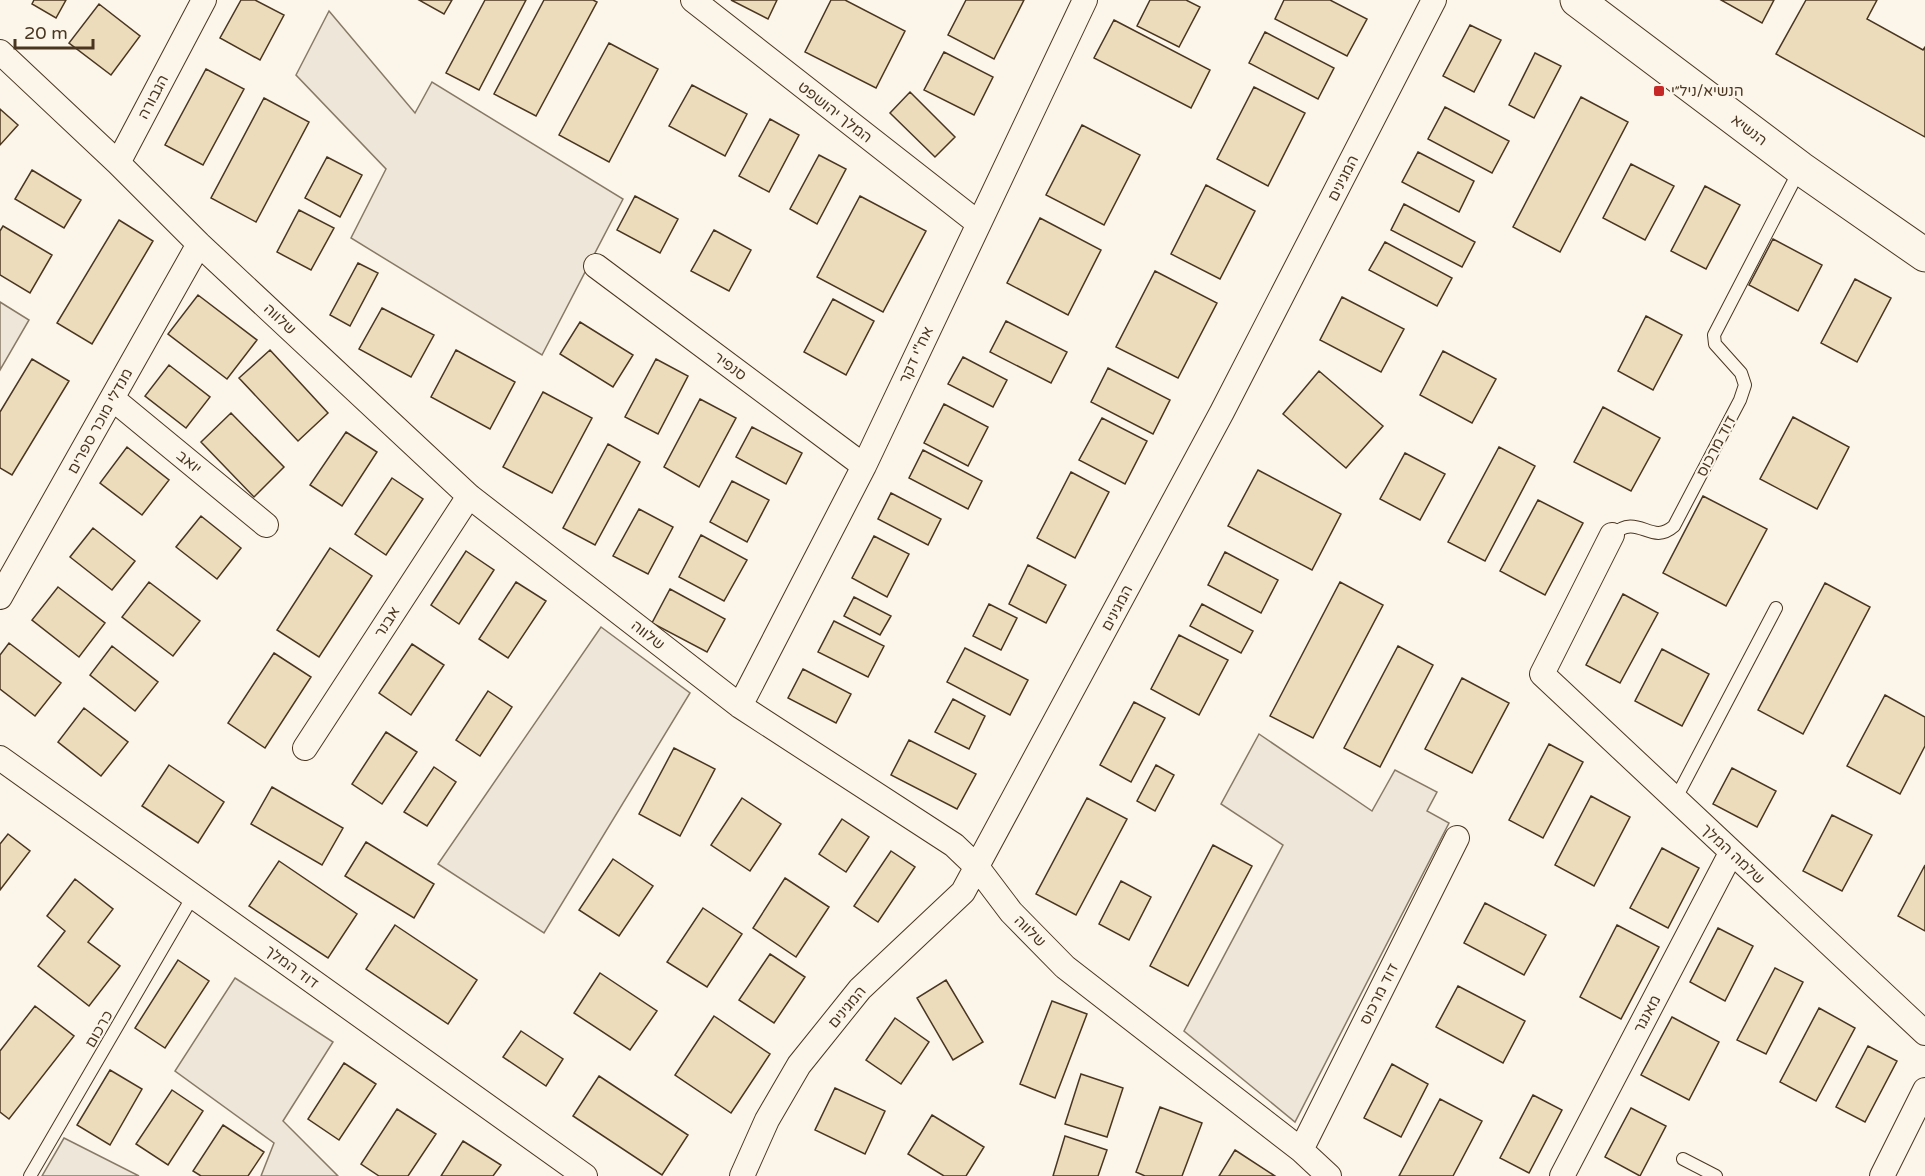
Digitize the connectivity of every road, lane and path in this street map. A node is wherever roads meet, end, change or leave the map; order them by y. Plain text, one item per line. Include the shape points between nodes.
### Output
1 (204, 0) edge
2 (693, 0) edge
3 (1085, 0) edge
4 (1434, 0) edge
5 (1583, 2) edge
6 (0, 52) edge
7 (118, 163) junction
8 (1800, 168) junction
9 (978, 223) junction
10 (199, 244) junction
11 (1925, 255) edge
12 (596, 266) dead end
13 (113, 399) junction
14 (864, 466) junction
15 (469, 496) junction
16 (266, 525) dead end
17 (1612, 535) joint
18 (0, 597) edge
19 (1776, 608) dead end
20 (1542, 675) joint
21 (740, 706) junction
22 (305, 748) dead end
23 (0, 758) edge
24 (1675, 800) junction
25 (1457, 838) dead end
26 (1731, 853) junction
27 (977, 867) junction
28 (193, 896) junction
29 (1925, 1033) edge
30 (1925, 1090) edge
31 (1301, 1150) junction
32 (1683, 1159) dead end
33 (30, 1176) edge
34 (585, 1176) edge
35 (742, 1176) edge
36 (1329, 1176) edge
37 (1562, 1176) edge
38 (1716, 1176) edge
39 (1882, 1176) edge

1 - 7 street, הגבורה
2 - 9 street, המלך יהושפט
3 - 9 street, אח"י דקר
4 - 27 street, המגינים via 1222,412
5 - 8 street, הנשיא
6 - 7 street, שלווה
7 - 10 street, שלווה
8 - 11 street, הנשיא
8 - 17 lane, דוד מרכוס via 1714,335 1715,344 1741,373 1744,385 1740,400 1674,526 1657,533 1630,525
9 - 14 street, אח"י דקר
10 - 13 street, מנדלי מוכר ספרים
10 - 15 street, שלווה
12 - 14 street, סנפיר
13 - 16 street, יואב
13 - 18 street, מנדלי מוכר ספרים
14 - 21 street, אח"י דקר
15 - 21 street, שלווה
15 - 22 street, אבנר
17 - 20 street, דוד מרכוס
19 - 24 lane
20 - 24 street, שלמה המלך
21 - 27 street, שלווה via 940,835
23 - 28 street, דוד המלך
24 - 26 street, שלמה המלך
25 - 31 street, דוד מרכוס
26 - 29 street, שלמה המלך
26 - 37 street, מאנגר
27 - 31 street, שלווה via 1011,912 1065,967
27 - 35 street, המגינים via 963,892 860,989 799,1065 767,1120
28 - 33 lane, כרכום
28 - 34 street, דוד המלך
30 - 39 street
31 - 36 street, שלווה
32 - 38 lane

